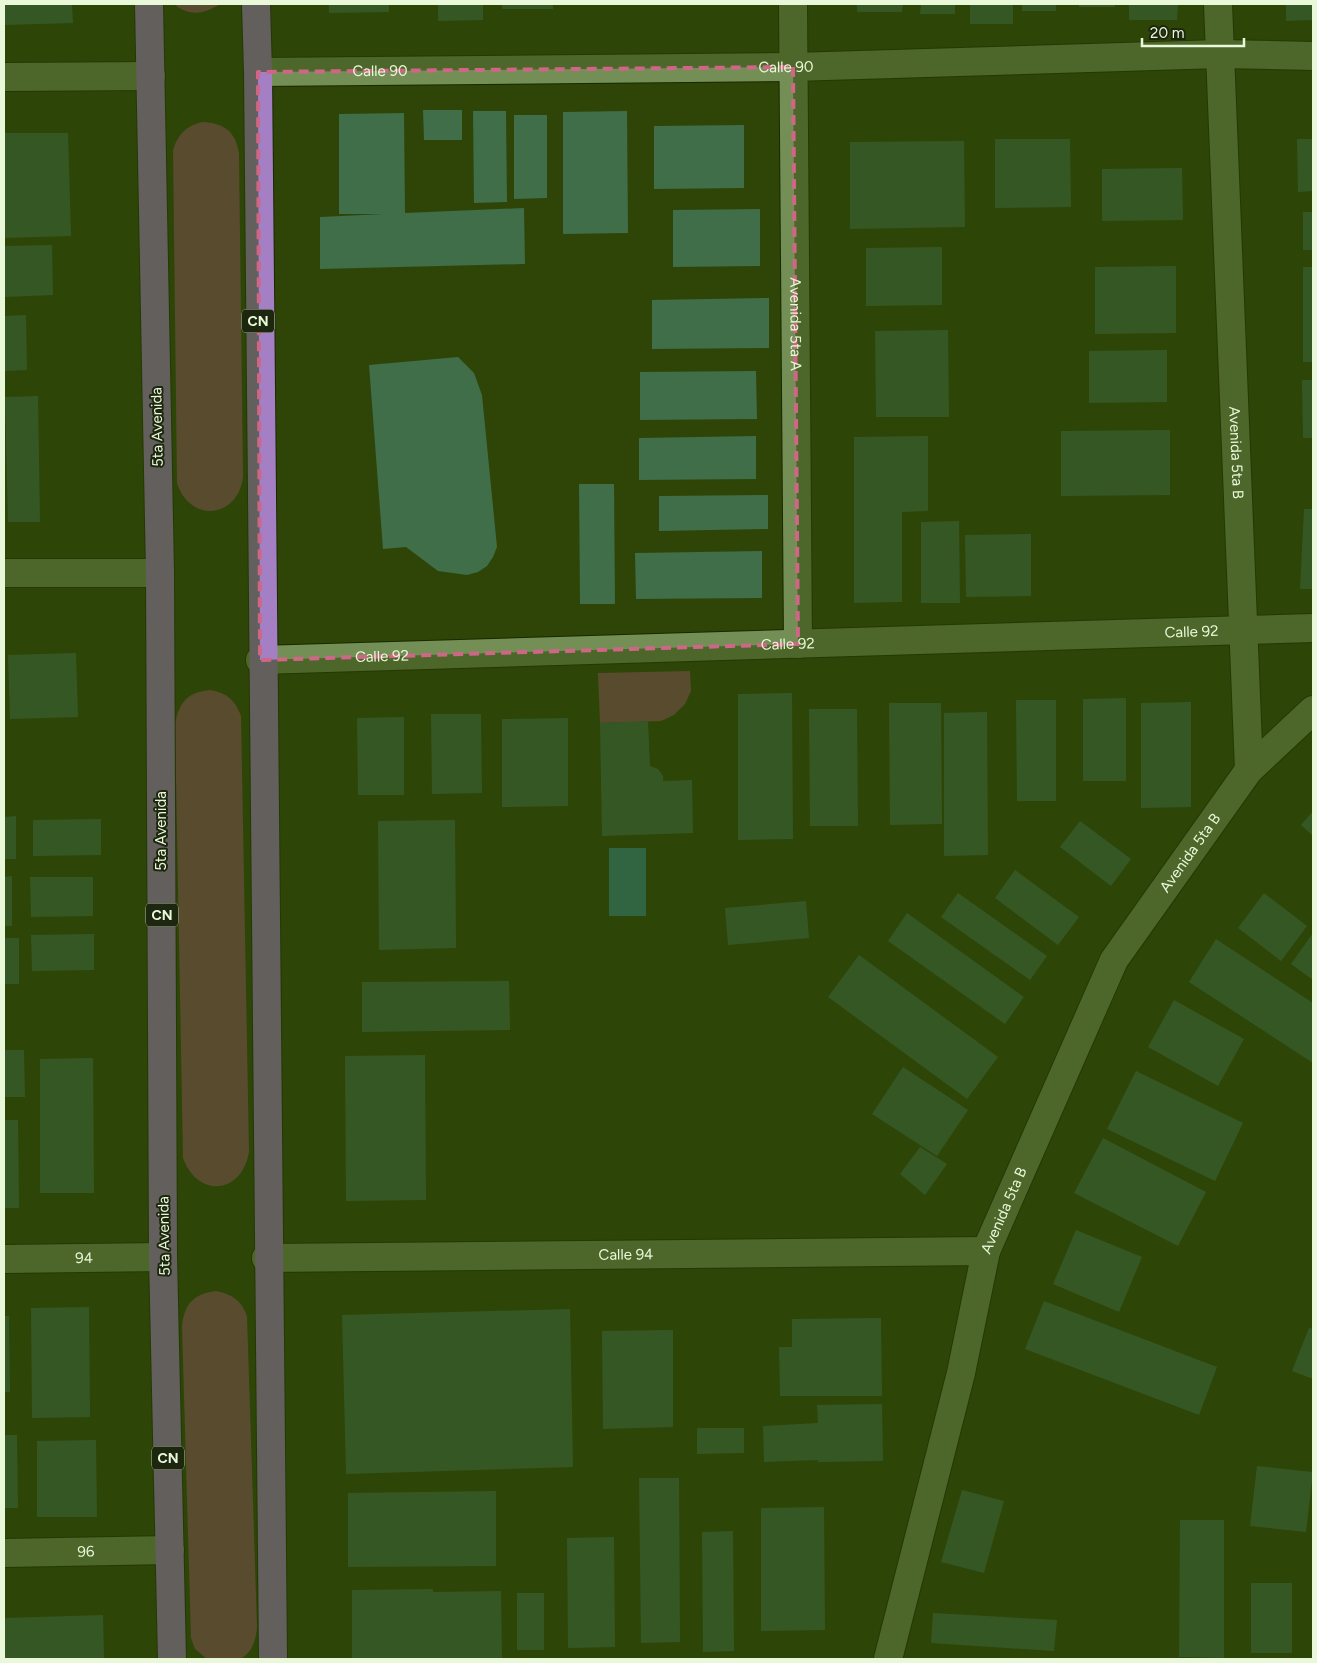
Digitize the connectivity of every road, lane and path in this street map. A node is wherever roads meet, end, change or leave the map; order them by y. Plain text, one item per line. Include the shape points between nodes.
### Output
1 (149, 4) edge
2 (256, 4) edge
3 (792, 4) edge
4 (1218, 4) edge
5 (1220, 54) junction
6 (1313, 56) edge
7 (793, 67) junction
8 (258, 72) junction
9 (151, 76) junction
10 (4, 77) edge
11 (4, 573) edge
12 (160, 573) junction
13 (1313, 628) edge
14 (1243, 630) junction
15 (798, 644) junction
16 (260, 660) junction
17 (1313, 710) edge
18 (1249, 770) junction
19 (986, 1251) junction
20 (164, 1257) junction
21 (266, 1258) junction
22 (4, 1259) edge
23 (170, 1550) junction
24 (4, 1552) edge
25 (172, 1659) edge
26 (273, 1659) edge
27 (888, 1659) edge

1 - 9 highway, 5ta Avenida / CN
2 - 8 highway, CN
3 - 7 street, Avenida 5ta A
4 - 5 street, Avenida 5ta B
5 - 6 street, Calle 90
5 - 7 street, Calle 90
5 - 14 street, Avenida 5ta B
7 - 8 street, Calle 90
7 - 15 street, Avenida 5ta A
8 - 16 highway, CN
9 - 10 street
9 - 12 highway, 5ta Avenida / CN
11 - 12 street
12 - 20 highway, 5ta Avenida / CN
13 - 14 street, Calle 92
14 - 15 street, Calle 92
14 - 18 street, Avenida 5ta B
15 - 16 street, Calle 92
16 - 21 highway, CN
17 - 18 street
18 - 19 street, Avenida 5ta B via 1114,960
19 - 21 street, Calle 94
19 - 27 street, Avenida 5ta B via 961,1373
20 - 22 street, 94
20 - 23 highway, 5ta Avenida / CN
21 - 26 highway, CN
23 - 24 street, 96
23 - 25 highway, 5ta Avenida / CN

